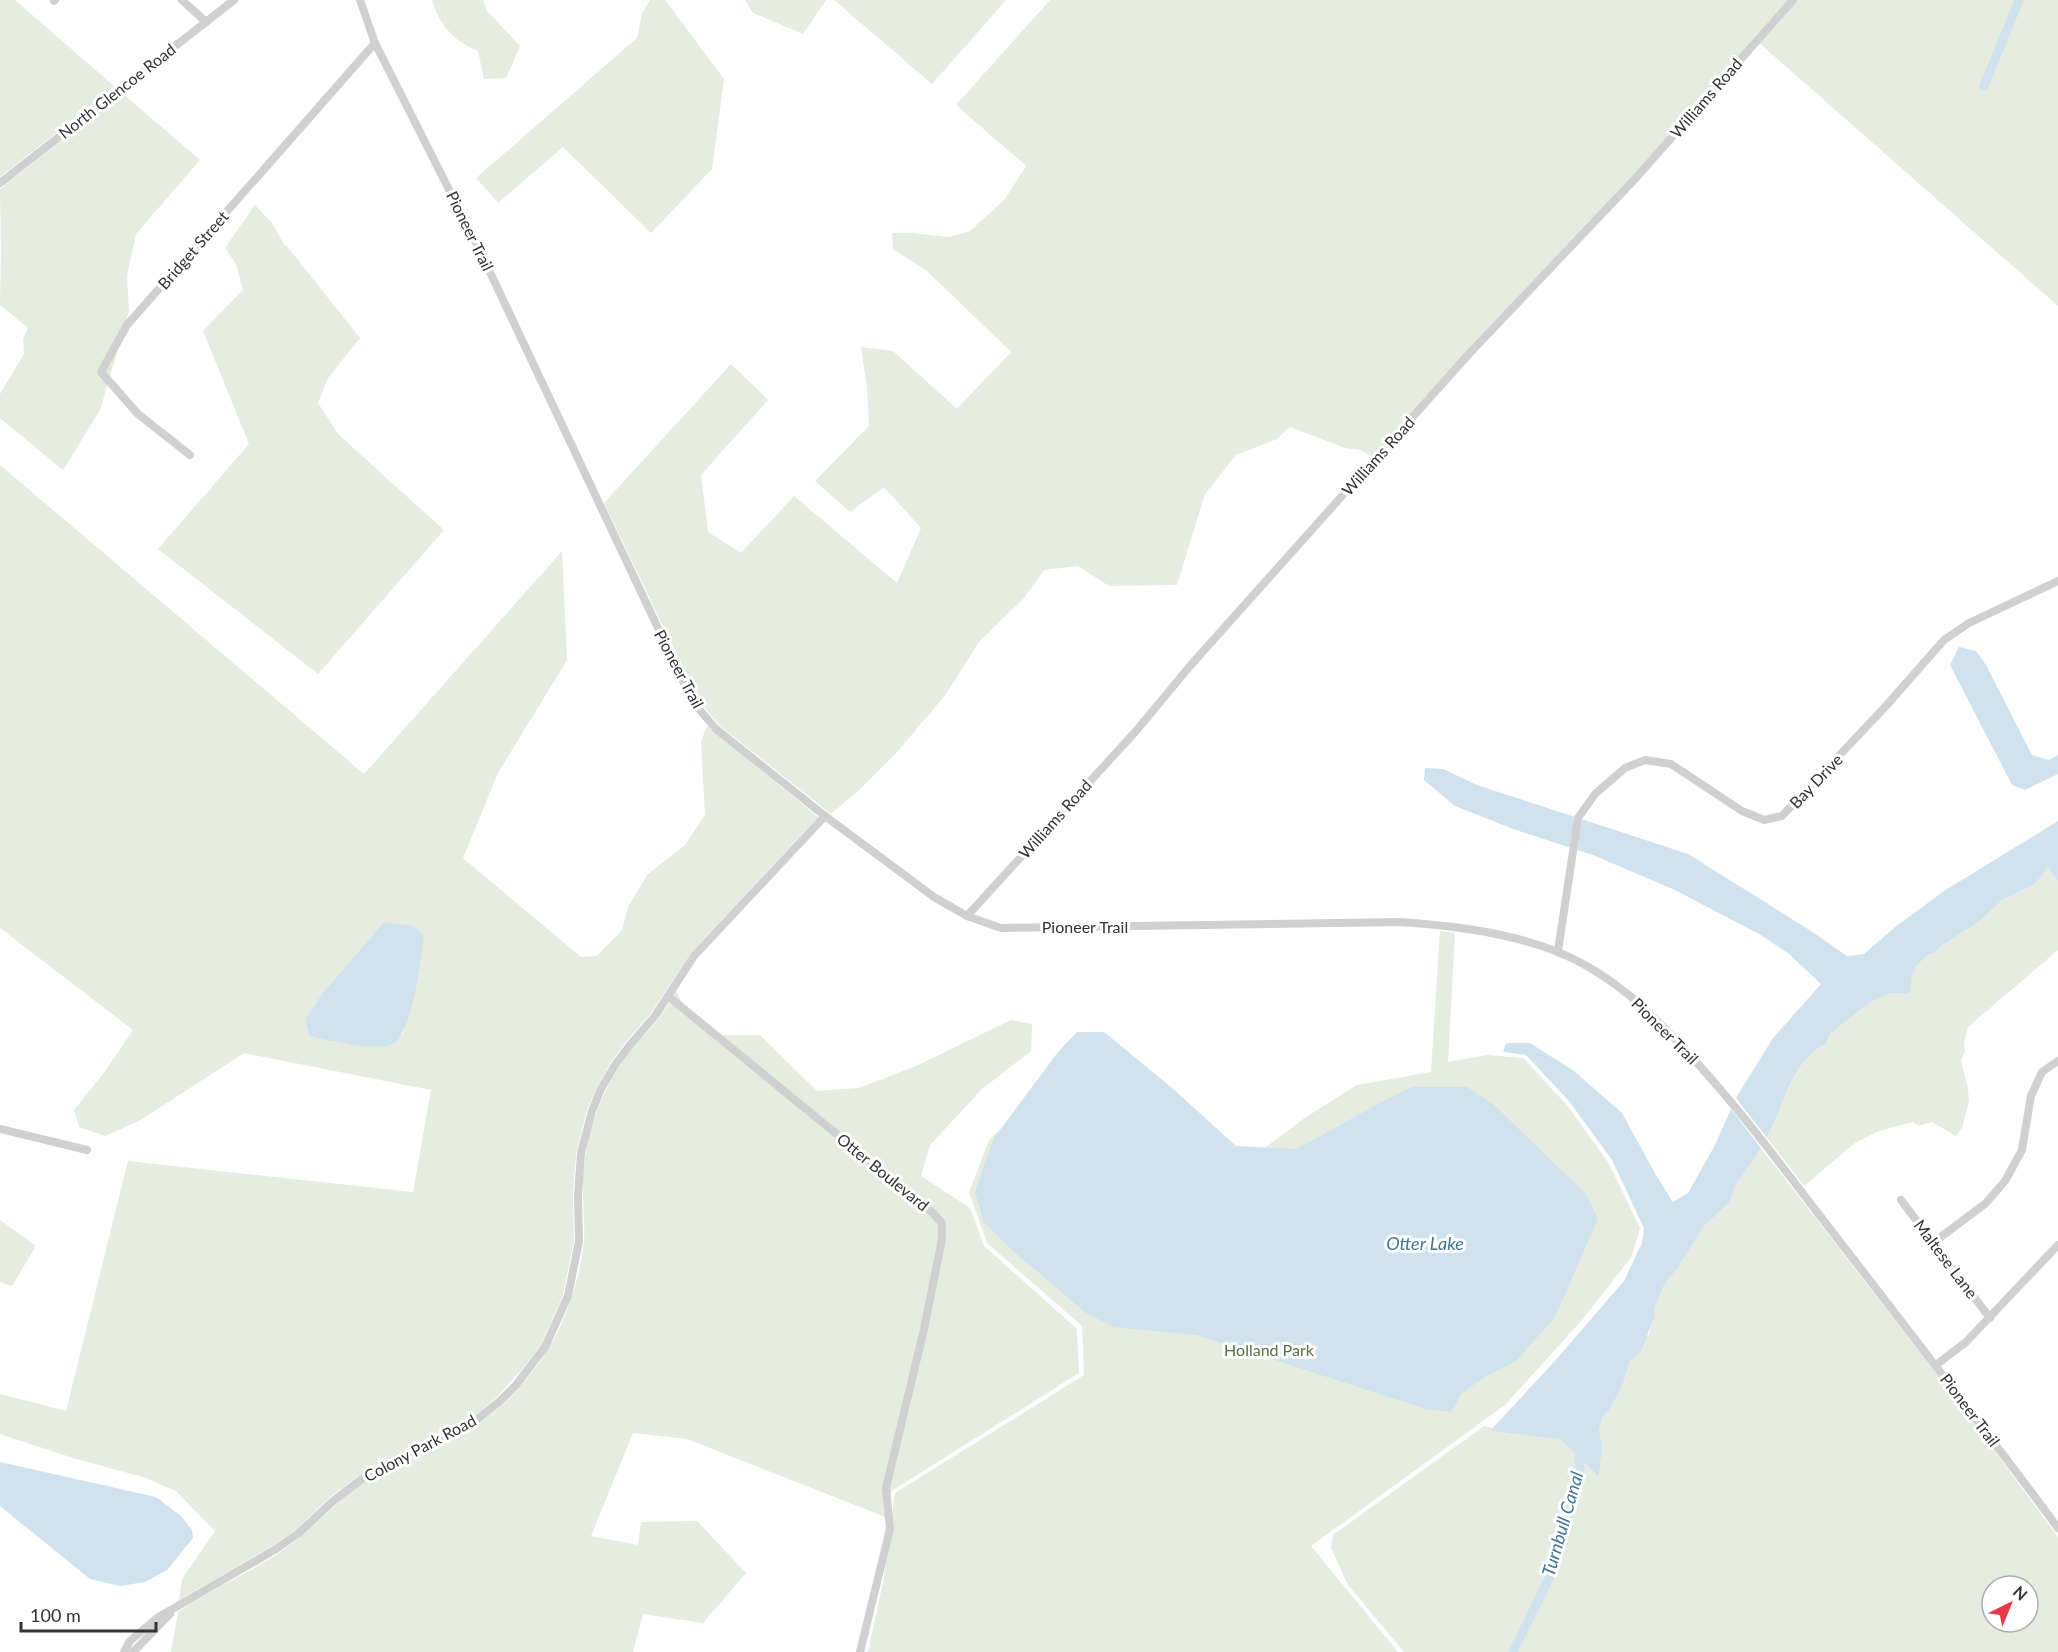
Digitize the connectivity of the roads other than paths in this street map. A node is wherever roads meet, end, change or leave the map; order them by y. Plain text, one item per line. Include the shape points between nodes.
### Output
1 (182, 0) edge
2 (234, 0) edge
3 (360, 0) edge
4 (1793, 0) edge
5 (206, 22) junction
6 (375, 43) junction
7 (0, 183) edge
8 (190, 455) dead end
9 (2058, 581) edge
10 (825, 816) junction
11 (967, 916) junction
12 (1558, 951) junction
13 (668, 996) junction
14 (2058, 1061) edge
15 (0, 1129) edge
16 (87, 1150) dead end
17 (1901, 1200) dead end
18 (1934, 1242) junction
19 (2058, 1245) edge
20 (1990, 1318) junction
21 (1936, 1365) junction
22 (2058, 1528) edge
23 (175, 1608) junction
24 (124, 1652) edge
25 (133, 1652) edge
26 (860, 1652) edge

1 - 5 street
2 - 5 street, North Glencoe Road
3 - 6 street, Pioneer Trail
4 - 11 street, Williams Road via 1635,178 1468,355
5 - 7 street, North Glencoe Road
6 - 8 street, Bridget Street via 128,324 101,372 138,414
6 - 10 street, Pioneer Trail via 479,249 693,702 716,729
9 - 12 street, Bay Drive via 1969,623 1944,640 1782,816 1764,820 1742,811 1671,764 1645,760 1625,768 1595,794 1578,818
10 - 11 street, Pioneer Trail via 934,897
10 - 13 street via 694,956
11 - 12 street, Pioneer Trail via 1001,928 1434,924
12 - 21 street, Pioneer Trail via 1622,988 1663,1024 1732,1101
13 - 23 street, Colony Park Road via 615,1065 592,1111 581,1154 579,1241 568,1296 545,1347 528,1370 475,1421 367,1475 276,1549
13 - 26 street, Otter Boulevard via 942,1223 924,1329 886,1488 890,1530
14 - 18 street via 2042,1072 2031,1096 2022,1150 2005,1180 1986,1203
15 - 16 street
17 - 18 street, Maltese Lane
18 - 20 street, Maltese Lane
19 - 20 street
20 - 21 street
21 - 22 street, Pioneer Trail
23 - 24 street, Colony Park Road via 144,1628
23 - 25 street, Colony Park Road

